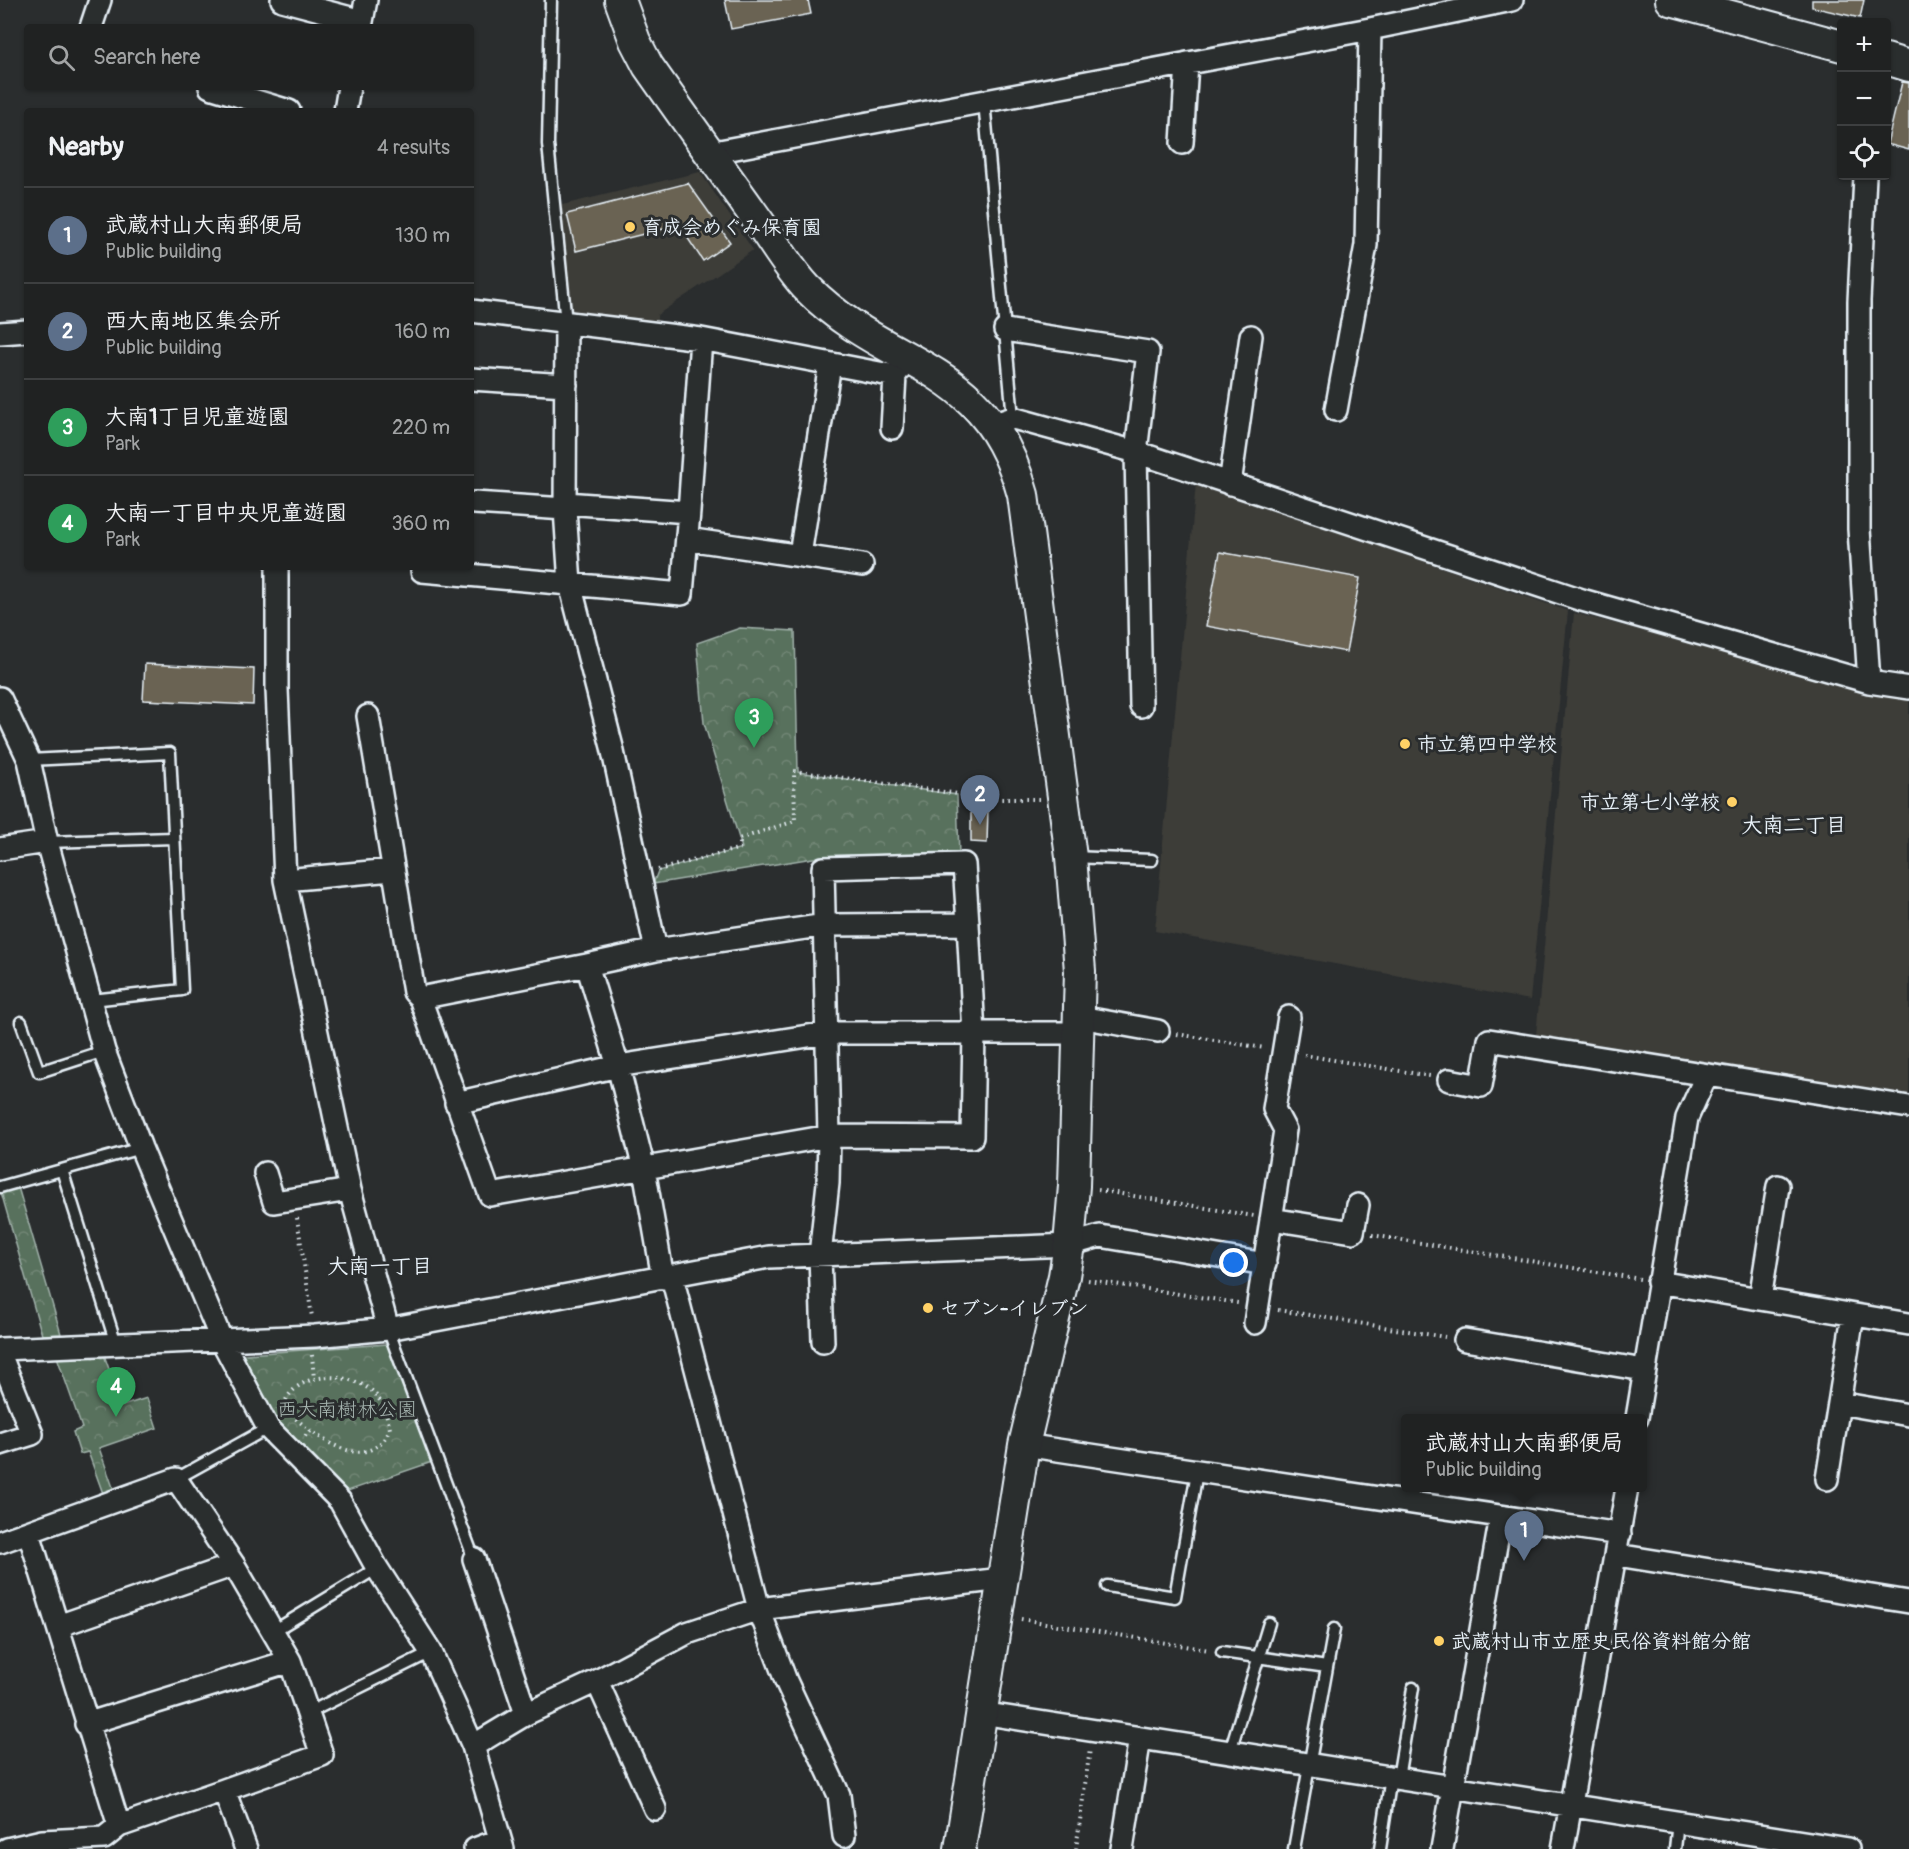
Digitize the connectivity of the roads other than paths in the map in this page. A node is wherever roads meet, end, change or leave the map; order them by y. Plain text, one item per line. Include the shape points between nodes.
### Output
1 (100, 0) edge
2 (282, 0) edge
3 (366, 0) edge
4 (551, 0) edge
5 (620, 0) edge
6 (1512, 0) edge
7 (1671, 0) edge
8 (92, 24) edge
9 (361, 24) edge
10 (1370, 29) junction
11 (1837, 45) edge
12 (1187, 63) junction
13 (220, 90) edge
14 (349, 90) edge
15 (984, 101) junction
16 (279, 108) edge
17 (346, 108) edge
18 (1182, 143) dead end
19 (709, 153) junction
20 (1865, 180) edge
21 (474, 311) edge
22 (566, 323) junction
23 (1005, 330) junction
24 (24, 331) edge
25 (0, 333) edge
26 (1251, 336) dead end
27 (701, 339) junction
28 (830, 364) junction
29 (902, 366) junction
30 (474, 379) edge
31 (566, 385) junction
32 (1336, 410) dead end
33 (1002, 422) junction
34 (892, 428) dead end
35 (1136, 452) junction
36 (1230, 484) junction
37 (474, 503) dead end
38 (565, 506) junction
39 (689, 512) junction
40 (687, 539) junction
41 (800, 555) junction
42 (862, 565) dead end
43 (277, 570) edge
44 (422, 571) dead end
45 (570, 584) junction
46 (1869, 682) junction
47 (1909, 688) edge
48 (0, 698) edge
49 (1141, 706) dead end
50 (368, 716) dead end
51 (29, 760) junction
52 (173, 838) junction
53 (47, 842) junction
54 (0, 849) edge
55 (1071, 856) junction
56 (1152, 860) dead end
57 (392, 870) junction
58 (285, 880) junction
59 (968, 924) junction
60 (826, 925) junction
61 (656, 950) junction
62 (587, 965) junction
63 (420, 998) junction
64 (92, 1000) junction
65 (1289, 1017) dead end
66 (21, 1022) dead end
67 (1080, 1025) junction
68 (1158, 1031) dead end
69 (827, 1034) junction
70 (974, 1034) junction
71 (104, 1051) junction
72 (618, 1066) junction
73 (1706, 1076) junction
74 (1449, 1080) dead end
75 (456, 1103) junction
76 (1909, 1107) edge
77 (829, 1136) junction
78 (141, 1148) junction
79 (644, 1169) junction
80 (62, 1170) junction
81 (265, 1173) dead end
82 (1778, 1186) dead end
83 (0, 1187) edge
84 (350, 1190) junction
85 (1358, 1206) dead end
86 (1271, 1218) junction
87 (1069, 1245) junction
88 (820, 1255) junction
89 (1265, 1264) junction
90 (668, 1278) junction
91 (1658, 1282) junction
92 (1760, 1299) junction
93 (1853, 1315) junction
94 (1255, 1323) dead end
95 (1909, 1324) edge
96 (388, 1329) junction
97 (221, 1339) junction
98 (1465, 1340) dead end
99 (823, 1342) dead end
100 (116, 1344) junction
101 (0, 1349) edge
102 (0, 1354) edge
103 (1644, 1370) junction
104 (1839, 1403) junction
105 (1638, 1414) edge
106 (1909, 1415) edge
107 (268, 1428) junction
108 (0, 1444) edge
109 (1024, 1446) junction
110 (1197, 1472) junction
111 (176, 1479) junction
112 (1827, 1479) dead end
113 (1626, 1492) edge
114 (1501, 1517) junction
115 (28, 1533) junction
116 (1620, 1534) junction
117 (0, 1542) edge
118 (1617, 1555) junction
119 (474, 1559) joint
120 (234, 1565) junction
121 (377, 1568) junction
122 (1001, 1579) junction
123 (1107, 1586) dead end
124 (1909, 1602) edge
125 (759, 1609) junction
126 (1269, 1623) dead end
127 (58, 1626) junction
128 (1334, 1629) dead end
129 (272, 1632) junction
130 (431, 1652) junction
131 (1222, 1652) road end
132 (1258, 1657) junction
133 (290, 1661) junction
134 (1327, 1667) junction
135 (597, 1681) junction
136 (1413, 1688) dead end
137 (308, 1713) junction
138 (981, 1713) junction
139 (526, 1714) junction
140 (86, 1724) junction
141 (1140, 1738) junction
142 (473, 1746) junction
143 (1230, 1751) junction
144 (1310, 1764) junction
145 (1395, 1778) junction
146 (1453, 1786) junction
147 (224, 1790) junction
148 (1571, 1805) junction
149 (656, 1809) dead end
150 (1678, 1822) junction
151 (119, 1827) junction
152 (843, 1842) edge
153 (501, 1844) edge
154 (60, 1845) edge
155 (7, 1849) edge
156 (246, 1849) edge
157 (476, 1849) edge
158 (960, 1849) edge
159 (1122, 1849) edge
160 (1294, 1849) edge
161 (1380, 1849) edge
162 (1442, 1849) edge
163 (1563, 1849) edge
164 (1675, 1849) edge
165 (1848, 1849) edge

1 - 8 street
2 - 9 street
3 - 9 street
4 - 22 lane via 548,144
5 - 19 street via 634,41 648,66
6 - 10 street
7 - 11 street
10 - 12 street
10 - 32 street via 1365,245
12 - 15 street
12 - 18 street
13 - 16 street
14 - 17 street
15 - 19 street
15 - 23 lane
19 - 29 street via 807,288
20 - 46 street via 1859,302 1859,530
21 - 22 street
22 - 27 street
22 - 31 street
23 - 33 lane
23 - 35 street via 1148,351
24 - 25 street
26 - 36 street
27 - 28 street
27 - 39 street
28 - 29 street
28 - 41 street
29 - 33 street via 955,385
29 - 34 street
30 - 31 street
31 - 38 street
33 - 35 street
33 - 55 street via 1023,495
35 - 36 street
35 - 49 street
36 - 46 street via 1582,600
37 - 38 street
38 - 39 street
38 - 45 street
39 - 40 street
40 - 41 street
40 - 45 street via 682,594
41 - 42 street
43 - 58 street via 277,689
44 - 45 street
45 - 61 street via 612,747
46 - 47 street
48 - 51 street
50 - 57 street
51 - 52 lane via 170,753
51 - 53 street
52 - 53 lane
52 - 64 lane via 182,990
53 - 54 street
53 - 64 street
55 - 56 lane
55 - 67 street
57 - 58 street
57 - 63 street via 414,992
58 - 84 street
59 - 60 street
59 - 60 street via 963,864 823,868
59 - 70 street
60 - 61 street
60 - 69 street
61 - 62 street
62 - 63 street
62 - 72 street
63 - 75 street
64 - 71 street
65 - 86 street via 1274,1108 1285,1130
66 - 71 lane via 39,1072
67 - 68 street
67 - 70 street
67 - 87 street
69 - 70 street
69 - 72 street
69 - 77 street
70 - 77 street via 972,1137
71 - 78 street
72 - 75 street
72 - 79 street
73 - 74 street via 1489,1040 1481,1086
73 - 76 street
73 - 91 street via 1687,1118
75 - 79 street via 490,1195
77 - 79 street
77 - 88 street
78 - 80 lane
78 - 97 street
79 - 90 street
80 - 83 lane
80 - 100 lane
81 - 84 street via 274,1202
82 - 92 street
84 - 96 street
85 - 86 street via 1353,1232
86 - 89 street
87 - 88 street
87 - 89 street via 1100,1236
87 - 109 street
88 - 90 street via 769,1257
88 - 99 street
89 - 94 street
90 - 96 street
90 - 125 street
91 - 92 street
91 - 103 street
92 - 93 street
93 - 95 street
93 - 104 street
96 - 97 street
96 - 119 lane
97 - 100 street
97 - 107 street
98 - 103 street
100 - 101 street
102 - 108 street via 32,1434
103 - 105 street
104 - 106 street
104 - 112 street
107 - 111 lane
107 - 121 street via 340,1501
109 - 110 street
109 - 122 street
110 - 114 street
110 - 123 lane via 1175,1597
111 - 115 street
111 - 120 street
113 - 116 street
114 - 116 street
114 - 146 street
115 - 117 street
115 - 127 street
116 - 118 street
118 - 124 street
118 - 148 street
119 - 139 street
120 - 127 street
120 - 129 street
121 - 129 lane
121 - 130 street
122 - 125 street
122 - 138 street
125 - 135 street via 687,1633
125 - 152 street via 786,1681 839,1796
126 - 132 lane
127 - 140 street
128 - 134 lane
129 - 133 street
130 - 137 lane
130 - 142 street
131 - 132 lane
132 - 134 lane
132 - 143 lane
133 - 137 street
133 - 140 street
134 - 144 lane
135 - 139 street
135 - 149 street
136 - 145 lane
137 - 147 street via 322,1755
138 - 141 street
138 - 158 street
139 - 142 street
140 - 151 street
141 - 143 street
141 - 159 street
142 - 153 street
143 - 144 street
144 - 145 street
144 - 160 lane
145 - 146 street
145 - 161 lane
146 - 148 street
146 - 162 street
147 - 151 street
147 - 156 street
148 - 150 street
148 - 163 street
150 - 164 lane
150 - 165 street
151 - 154 street via 104,1838
153 - 157 street
154 - 155 street

